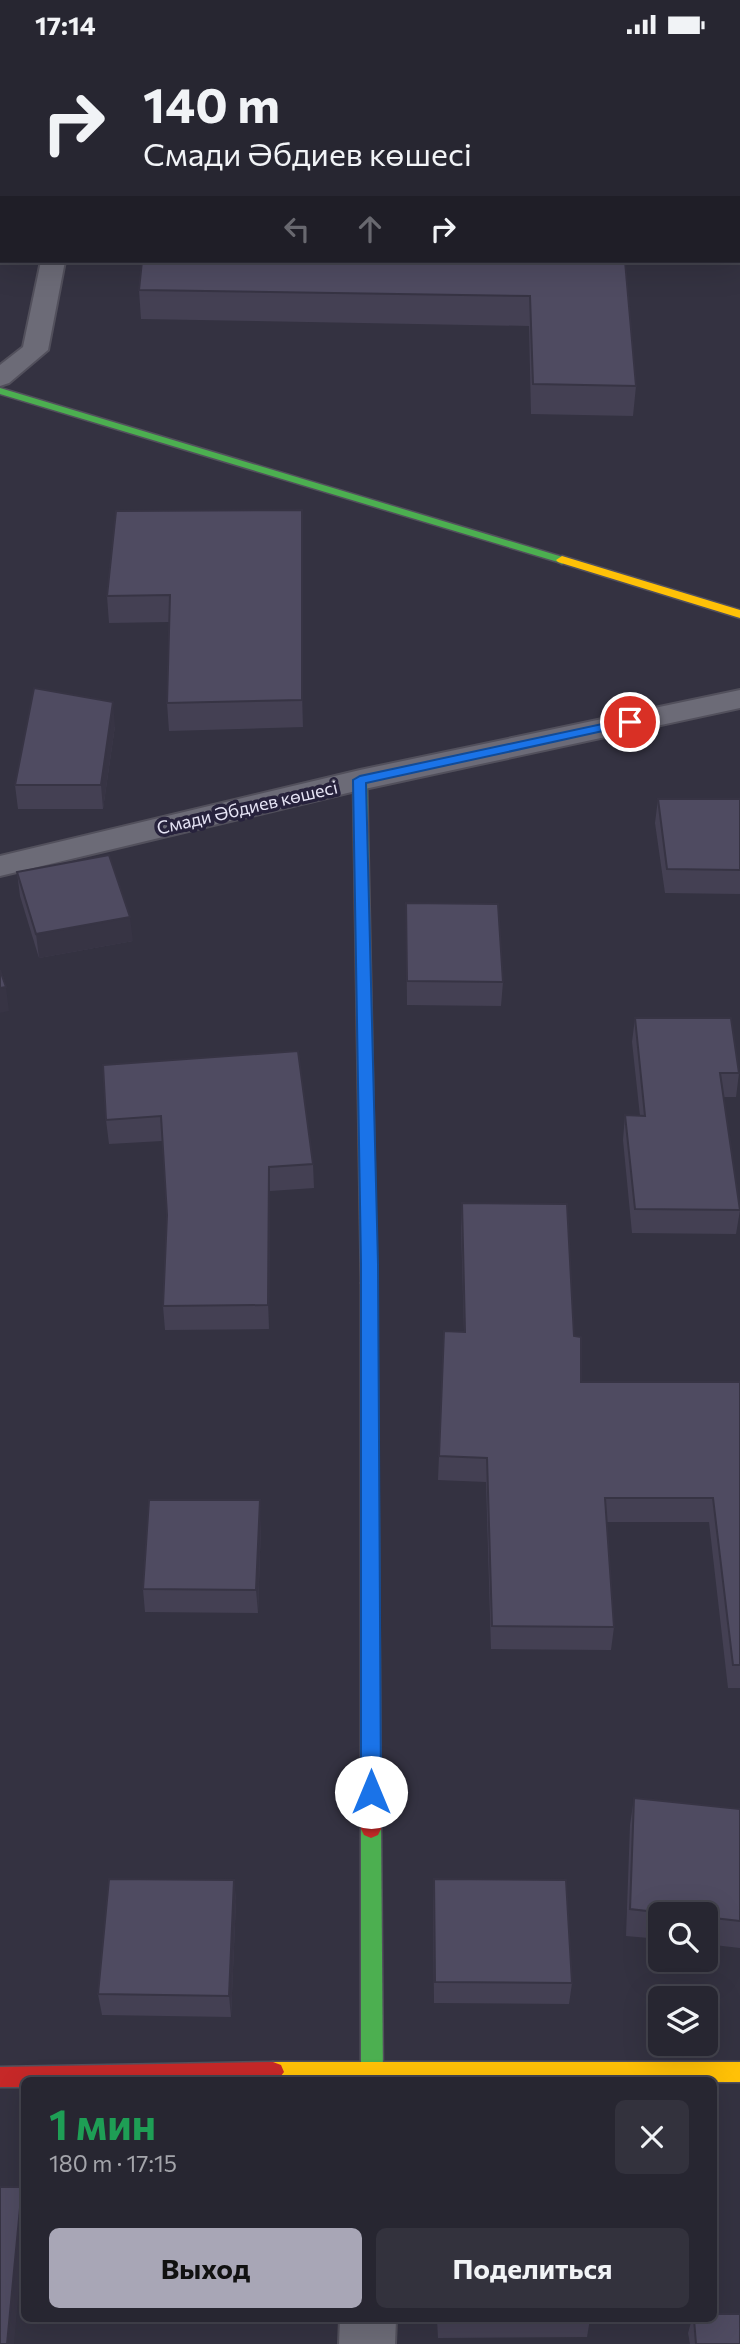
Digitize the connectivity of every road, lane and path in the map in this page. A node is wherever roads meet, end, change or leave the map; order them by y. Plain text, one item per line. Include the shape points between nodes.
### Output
1 (53, 263) edge
2 (0, 378) edge
3 (0, 391) edge
4 (740, 614) edge
5 (740, 699) edge
6 (360, 780) junction
7 (0, 866) edge
8 (740, 2072) edge
9 (372, 2075) edge
10 (0, 2077) edge
11 (368, 2322) edge
12 (368, 2344) edge

1 - 2 street via 35,350
3 - 4 street
5 - 6 street, Смади Әбдиев көшесі
6 - 7 street, Смади Әбдиев көшесі
6 - 9 street via 369,1264
8 - 9 street
9 - 10 street
11 - 12 street

